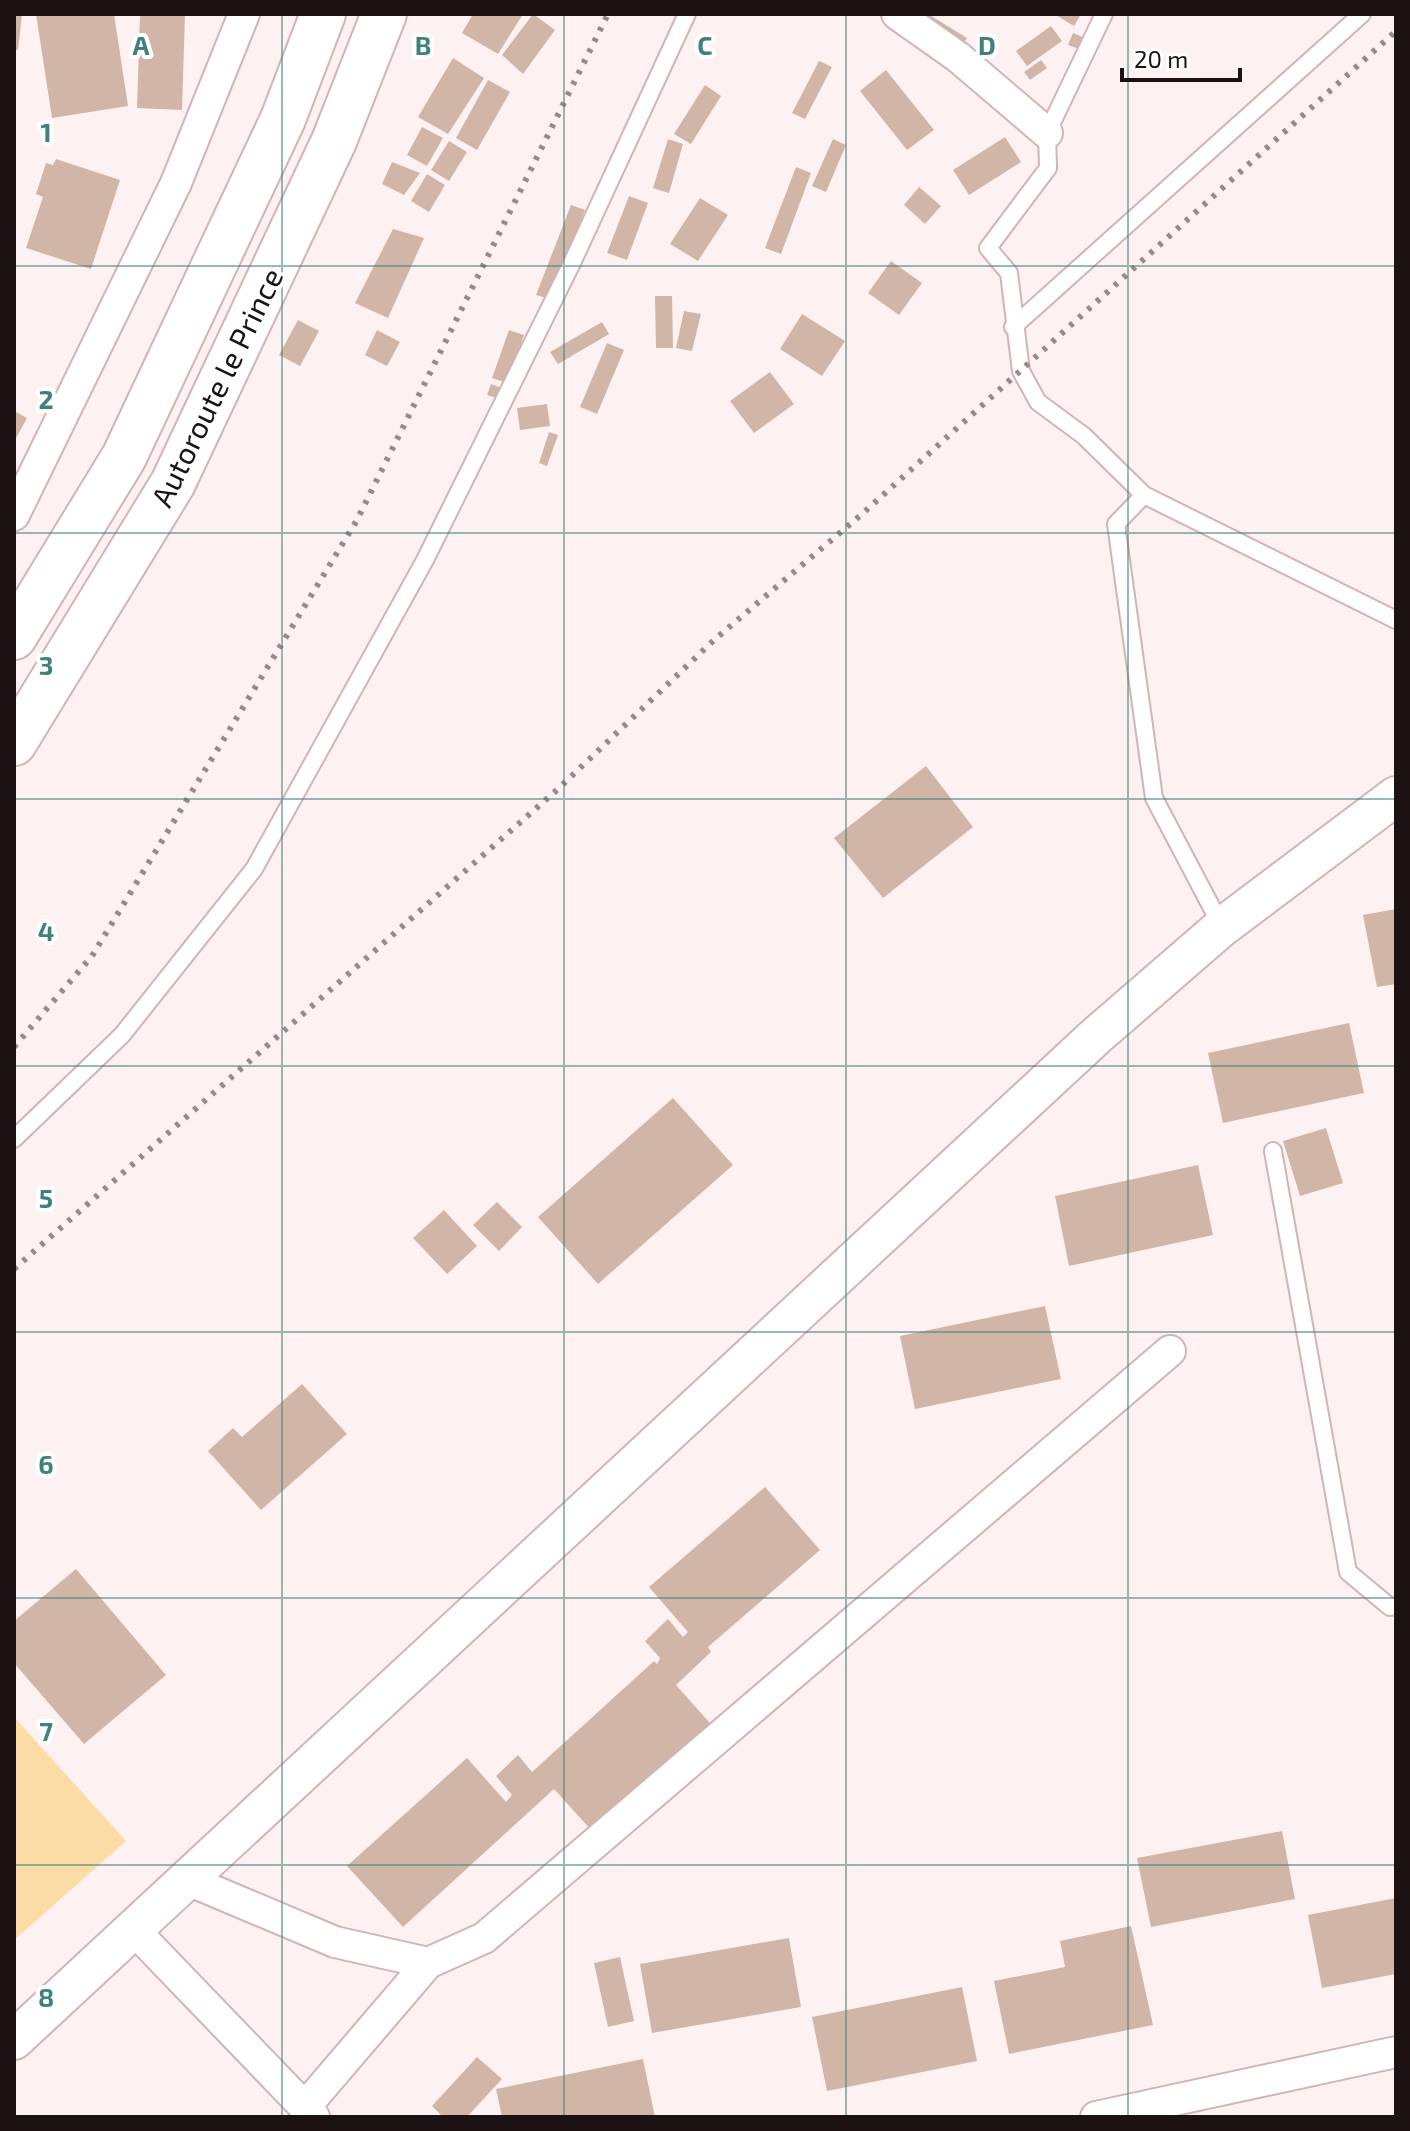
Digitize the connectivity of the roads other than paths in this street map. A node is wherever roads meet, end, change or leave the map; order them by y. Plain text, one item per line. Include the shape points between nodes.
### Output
1 (244, 14) edge
2 (323, 14) edge
3 (384, 14) edge
4 (687, 14) edge
5 (897, 14) edge
6 (1104, 14) edge
7 (1362, 14) edge
8 (1047, 133) junction
9 (1013, 327) junction
10 (1144, 495) junction
11 (14, 515) edge
12 (1396, 620) edge
13 (14, 637) edge
14 (14, 743) edge
15 (1396, 796) edge
16 (1222, 927) junction
17 (14, 1139) edge
18 (1273, 1151) dead end
19 (1170, 1351) dead end
20 (1396, 1606) edge
21 (188, 1880) junction
22 (134, 1930) junction
23 (428, 1963) junction
24 (14, 2040) edge
25 (1396, 2052) edge
26 (310, 2112) edge
27 (1096, 2117) edge

1 - 11 street via 176,183
2 - 13 main road, Autoroute le Prince via 283,119 124,457
3 - 14 main road, Autoroute le Prince via 334,141 173,483
4 - 17 lane via 572,263 425,560 254,869 122,1035
5 - 8 street via 958,57
6 - 8 lane
7 - 9 lane
8 - 9 lane via 1048,168 988,248 1009,273
9 - 10 lane via 1021,371 1038,402 1084,436
10 - 12 lane
10 - 16 lane via 1116,524 1154,798
15 - 16 street
16 - 21 street via 1095,1037
18 - 20 lane via 1348,1572 1390,1607
19 - 23 street via 484,1938
21 - 22 street
21 - 23 street via 335,1942
22 - 24 street
22 - 26 street
23 - 26 street
25 - 27 street

